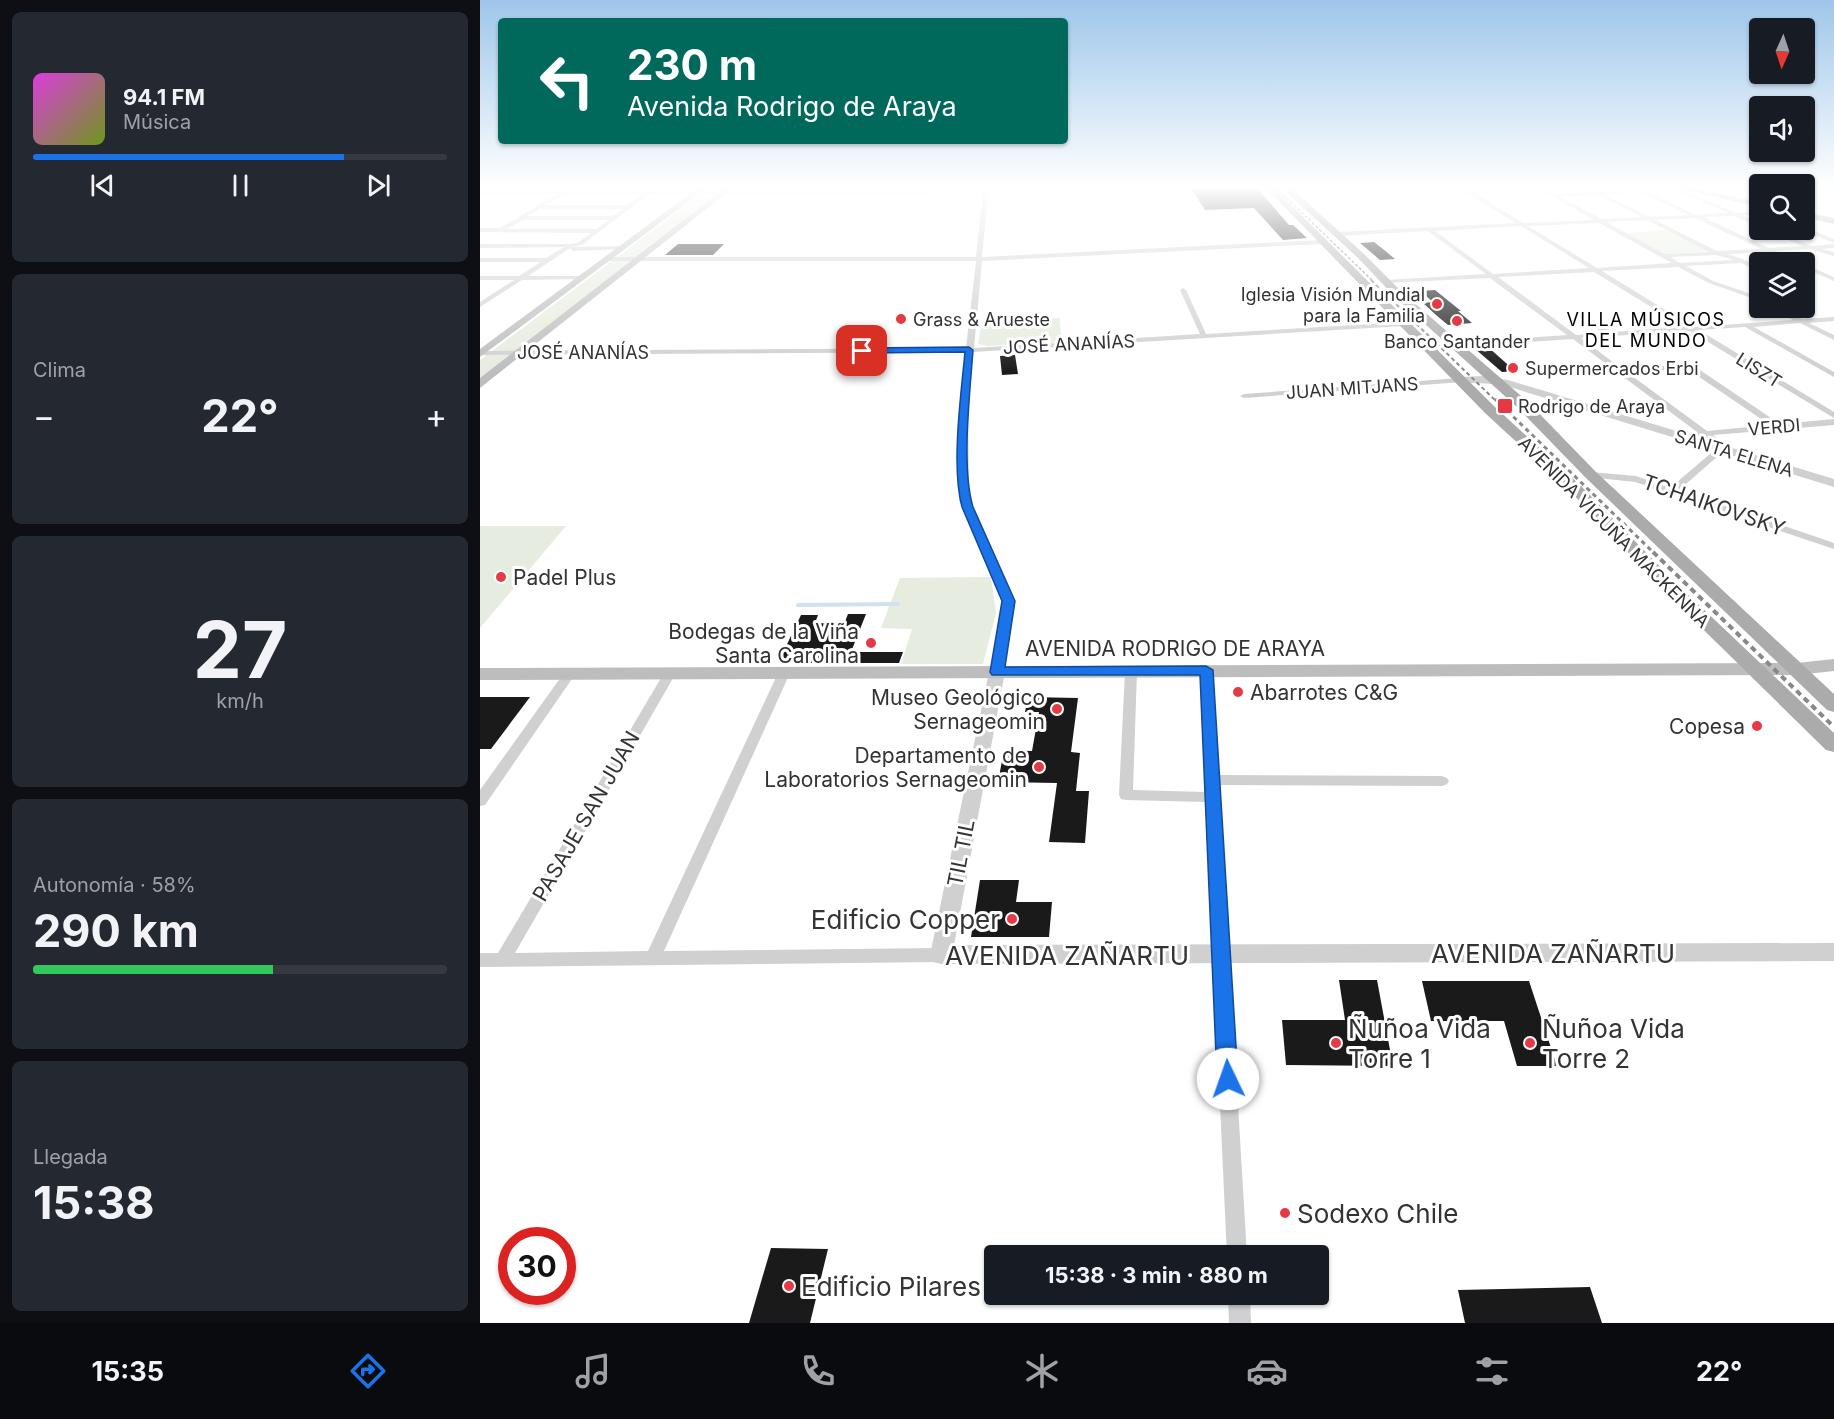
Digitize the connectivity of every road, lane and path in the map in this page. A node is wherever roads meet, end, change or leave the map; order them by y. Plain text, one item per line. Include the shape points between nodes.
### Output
1 (564, 250) edge
2 (620, 250) edge
3 (650, 250) edge
4 (979, 250) edge
5 (1144, 250) edge
6 (1329, 250) edge
7 (1353, 250) edge
8 (1457, 250) edge
9 (1563, 250) edge
10 (1653, 250) edge
11 (1709, 250) edge
12 (1766, 250) junction
13 (1770, 250) edge
14 (1771, 252) edge
15 (1716, 253) junction
16 (1664, 256) junction
17 (607, 259) junction
18 (638, 259) junction
19 (978, 259) junction
20 (480, 260) edge
21 (548, 260) junction
22 (1741, 261) junction
23 (1679, 264) junction
24 (1749, 265) edge
25 (1595, 269) junction
26 (1815, 271) edge
27 (1492, 276) junction
28 (480, 278) edge
29 (521, 278) junction
30 (583, 278) junction
31 (1834, 279) edge
32 (1386, 282) junction
33 (1183, 290) dead end
34 (1749, 295) edge
35 (480, 297) edge
36 (493, 297) junction
37 (480, 305) edge
38 (1580, 314) dead end
39 (1795, 318) edge
40 (1834, 318) edge
41 (1801, 321) junction
42 (1404, 324) junction
43 (1744, 324) junction
44 (1691, 328) junction
45 (1610, 334) junction
46 (1204, 336) junction
47 (1574, 336) junction
48 (1834, 338) edge
49 (1421, 340) junction
50 (1455, 345) junction
51 (969, 350) junction
52 (481, 353) edge
53 (520, 353) junction
54 (1622, 371) junction
55 (1834, 375) edge
56 (1460, 380) junction
57 (1495, 380) junction
58 (480, 384) edge
59 (1244, 396) dead end
60 (1834, 416) edge
61 (1834, 422) edge
62 (1779, 427) junction
63 (1705, 433) junction
64 (1677, 435) junction
65 (1722, 449) junction
66 (1591, 475) junction
67 (1834, 483) edge
68 (1672, 490) junction
69 (1834, 546) edge
70 (1834, 665) edge
71 (1752, 668) junction
72 (1797, 669) junction
73 (1131, 670) junction
74 (1206, 670) junction
75 (997, 672) junction
76 (670, 673) junction
77 (784, 673) junction
78 (480, 674) edge
79 (570, 674) junction
80 (1834, 705) edge
81 (1834, 745) edge
82 (1442, 781) dead end
83 (1212, 788) junction
84 (480, 801) edge
85 (1834, 952) edge
86 (1221, 954) junction
87 (941, 955) junction
88 (653, 958) junction
89 (480, 960) edge
90 (502, 960) junction
91 (1236, 1245) edge
92 (1239, 1305) edge
93 (1240, 1323) edge

1 - 21 street
2 - 17 main road
3 - 18 main road
4 - 19 street, TIL TIL
5 - 19 street
6 - 42 main road, AVENIDA VICUÑA MACKENNA
7 - 32 main road, AVENIDA VICUÑA MACKENNA
8 - 27 street
9 - 25 street, LISZT
10 - 16 street
11 - 15 street
12 - 13 street
12 - 14 street
12 - 15 street
15 - 16 street
15 - 22 street
16 - 23 street
17 - 18 street
17 - 30 main road
18 - 19 street
18 - 53 main road
19 - 51 street, TIL TIL
20 - 21 street
21 - 29 street
22 - 23 street
22 - 24 street
23 - 25 street
23 - 34 street via 1711,282
25 - 27 street
25 - 44 street, LISZT
26 - 31 street
27 - 32 street
27 - 47 street
28 - 29 street
29 - 30 street
29 - 36 street
30 - 52 main road
32 - 50 main road, AVENIDA VICUÑA MACKENNA
33 - 46 street
35 - 36 street
36 - 37 street
38 - 45 street
39 - 41 street
40 - 41 street
41 - 43 street
41 - 48 street
42 - 46 street, JOSÉ ANANÍAS
42 - 49 main road, AVENIDA VICUÑA MACKENNA
43 - 44 street
43 - 55 street
44 - 45 street
44 - 60 street, LISZT
45 - 47 street
46 - 51 street, JOSÉ ANANÍAS
47 - 50 street
47 - 54 street
49 - 50 main road
49 - 56 main road, AVENIDA VICUÑA MACKENNA
50 - 57 main road, AVENIDA VICUÑA MACKENNA
51 - 53 street, JOSÉ ANANÍAS
51 - 75 street, TIL TIL via 963,492 1008,601
52 - 53 street, JOSÉ ANANÍAS
53 - 58 main road
54 - 62 street via 1688,366
54 - 63 street
56 - 57 street, SANTA ELENA
56 - 59 street, JUAN MITJANS
56 - 71 main road, AVENIDA VICUÑA MACKENNA via 1576,489
57 - 64 street, SANTA ELENA
57 - 66 main road, AVENIDA VICUÑA MACKENNA
61 - 62 street, VERDI
62 - 63 street, VERDI
63 - 64 street, VERDI
63 - 65 street
64 - 65 street, SANTA ELENA
65 - 67 street, SANTA ELENA
65 - 68 street
66 - 68 street, TCHAIKOVSKY via 1636,478
66 - 72 main road, AVENIDA VICUÑA MACKENNA
68 - 69 street, TCHAIKOVSKY
70 - 72 main road, AVENIDA RODRIGO DE ARAYA
71 - 72 main road, AVENIDA RODRIGO DE ARAYA
71 - 74 main road, AVENIDA RODRIGO DE ARAYA
71 - 81 main road, AVENIDA VICUÑA MACKENNA
72 - 80 main road, AVENIDA VICUÑA MACKENNA
73 - 74 main road, AVENIDA RODRIGO DE ARAYA
73 - 75 main road, AVENIDA RODRIGO DE ARAYA
73 - 83 street via 1126,795
74 - 83 street
75 - 77 main road, AVENIDA RODRIGO DE ARAYA
75 - 87 street, TIL TIL
76 - 77 main road, AVENIDA RODRIGO DE ARAYA
76 - 79 main road, AVENIDA RODRIGO DE ARAYA
76 - 90 street, PASAJE SAN JUAN
77 - 88 street
78 - 79 main road, AVENIDA RODRIGO DE ARAYA
79 - 84 street
82 - 83 street
83 - 86 street
85 - 86 street, AVENIDA ZAÑARTU
86 - 87 street, AVENIDA ZAÑARTU
86 - 91 street
87 - 88 street, AVENIDA ZAÑARTU
88 - 90 street, AVENIDA ZAÑARTU
89 - 90 street, AVENIDA ZAÑARTU
92 - 93 street

